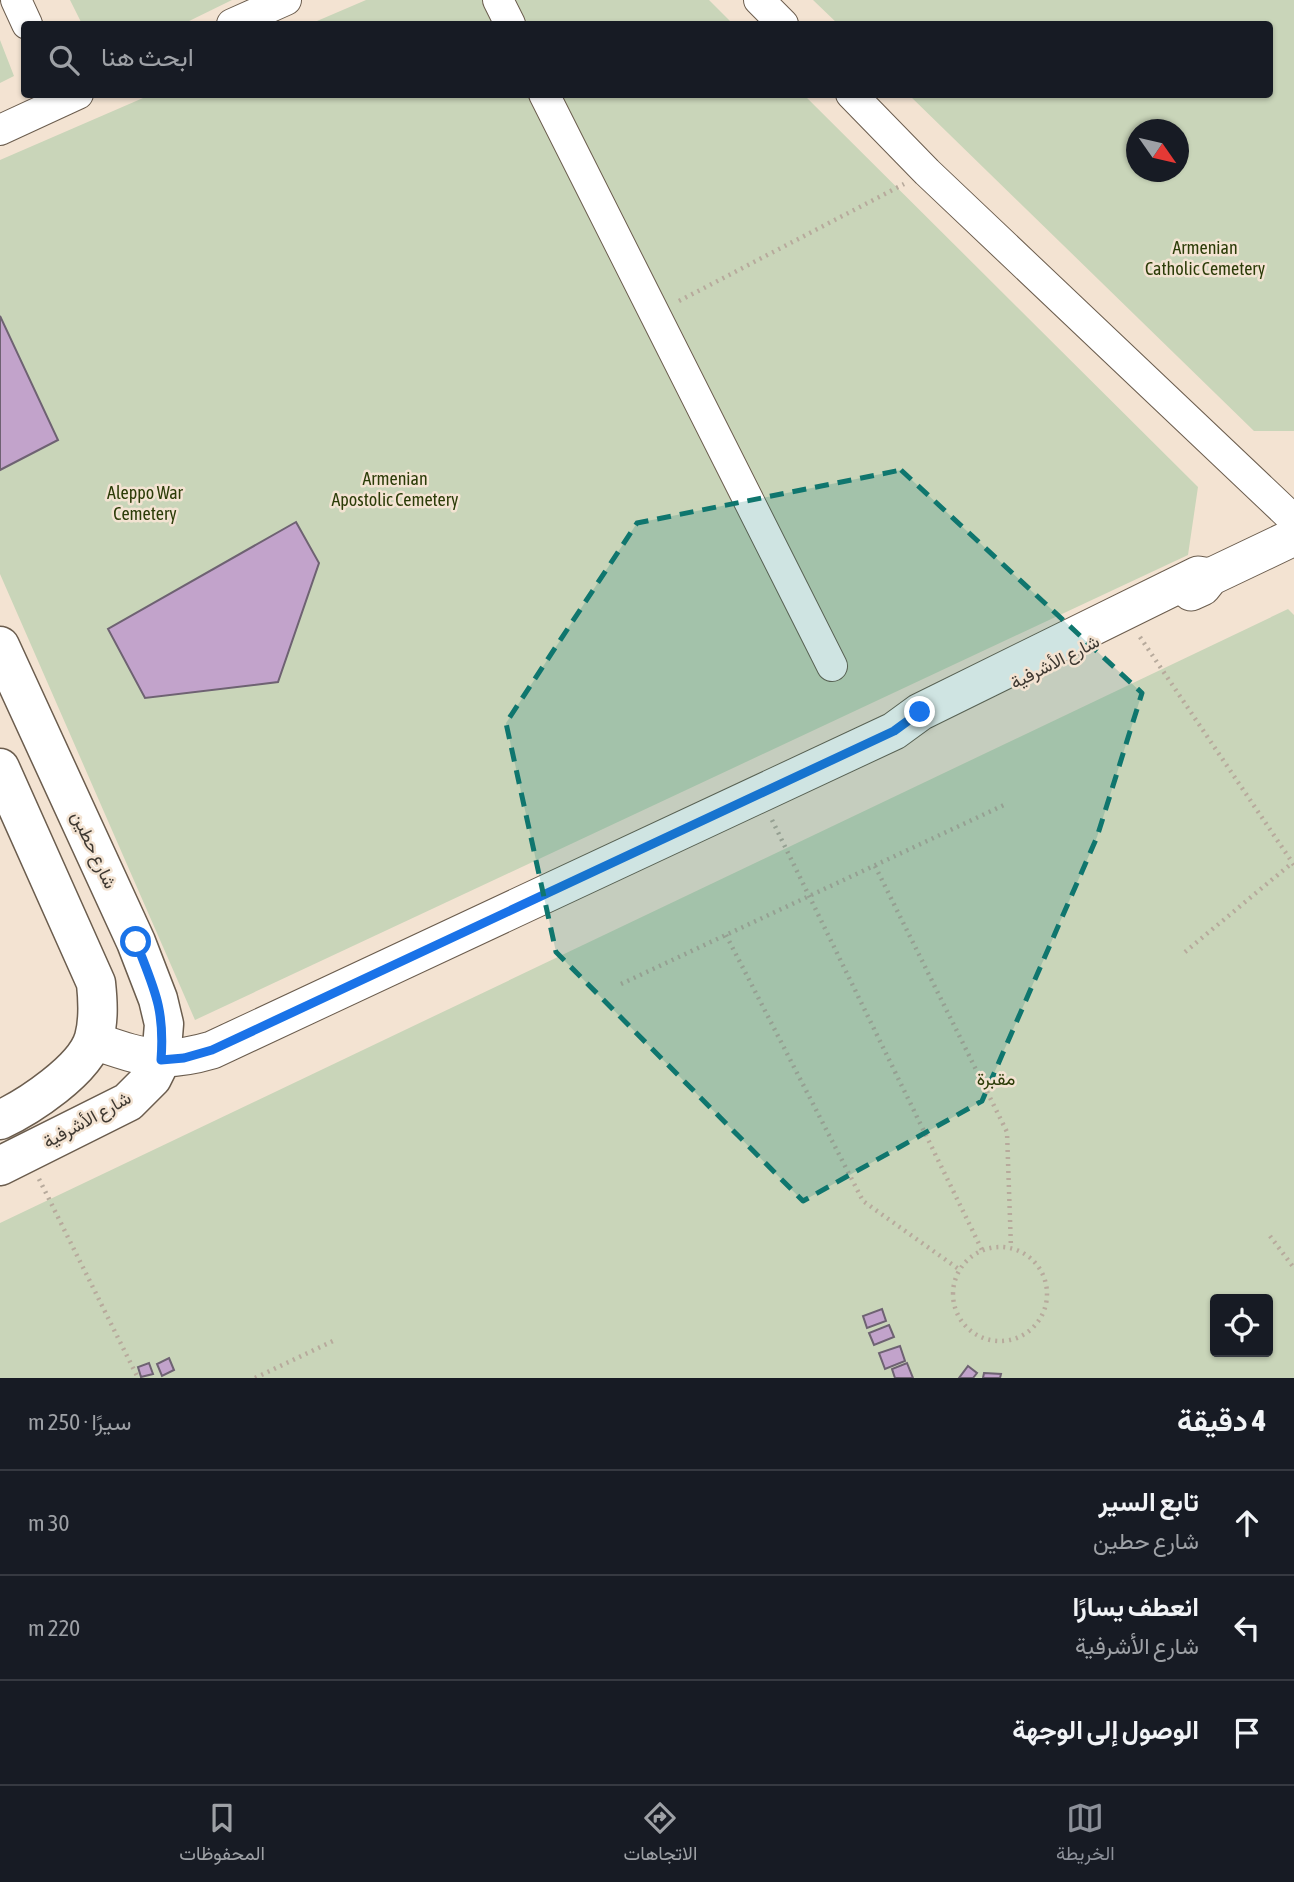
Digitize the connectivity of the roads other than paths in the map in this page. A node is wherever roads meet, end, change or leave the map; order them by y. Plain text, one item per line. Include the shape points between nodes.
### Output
1 (16, 0) edge
2 (286, 0) edge
3 (498, 0) edge
4 (759, 0) edge
5 (26, 21) edge
6 (239, 21) edge
7 (508, 21) edge
8 (780, 21) edge
9 (63, 98) edge
10 (546, 98) edge
11 (855, 98) edge
12 (0, 130) edge
13 (1294, 520) edge
14 (1294, 537) edge
15 (1210, 577) junction
16 (0, 646) edge
17 (832, 666) dead end
18 (894, 731) junction
19 (0, 768) edge
20 (94, 1041) junction
21 (161, 1060) junction
22 (13, 1114) edge
23 (13, 1159) edge

1 - 5 street
2 - 6 street
3 - 7 street
4 - 8 street
9 - 12 street
10 - 17 street
11 - 13 street
14 - 15 street, شارع الأشرفية
15 - 18 street, شارع الأشرفية via 1198,575 927,708
15 - 18 street, شارع الأشرفية via 1202,587 929,726
16 - 21 main road, شارع حطين via 149,976 164,1024
18 - 21 street, شارع الأشرفية via 212,1050
19 - 20 main road via 96,983 99,1009
20 - 21 street, شارع الأشرفية
20 - 22 main road via 75,1066
21 - 23 main road, شارع الأشرفية via 152,1078 128,1101

